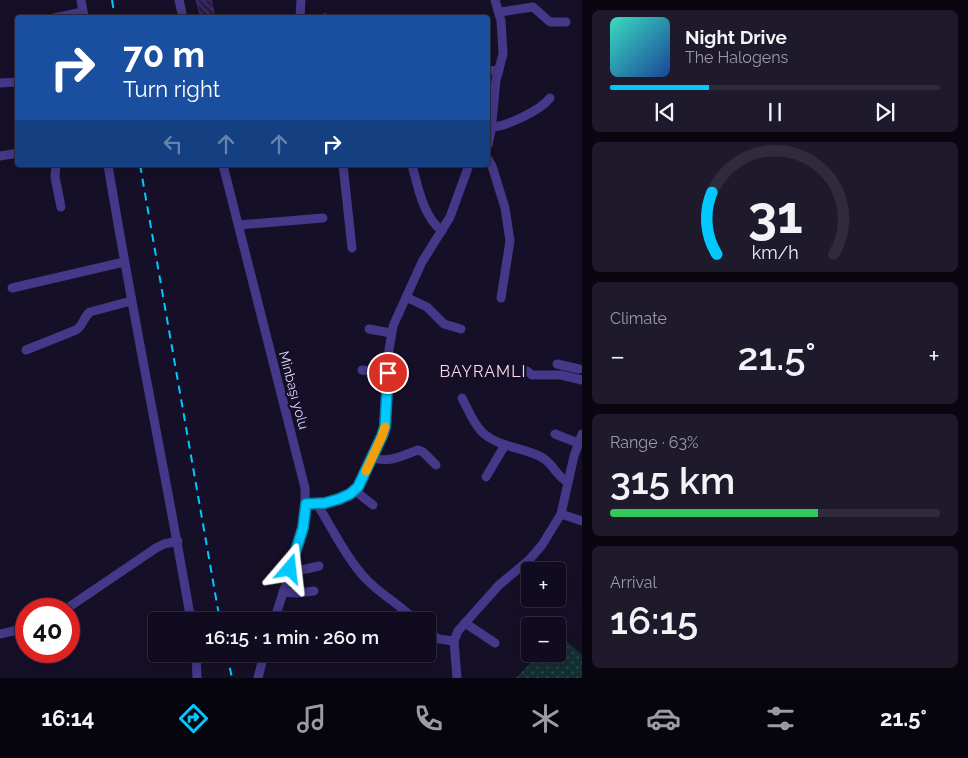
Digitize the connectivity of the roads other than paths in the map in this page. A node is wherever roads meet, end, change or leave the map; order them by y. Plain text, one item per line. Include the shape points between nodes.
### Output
1 (81, 0) edge
2 (179, 0) edge
3 (301, 0) edge
4 (495, 0) edge
5 (500, 12) junction
6 (83, 15) edge
7 (182, 15) edge
8 (300, 15) edge
9 (566, 22) dead end
10 (499, 70) junction
11 (490, 71) edge
12 (0, 82) edge
13 (15, 82) edge
14 (550, 98) dead end
15 (491, 127) junction
16 (490, 133) edge
17 (15, 154) edge
18 (0, 156) edge
19 (490, 162) edge
20 (56, 167) edge
21 (108, 167) edge
22 (223, 167) edge
23 (343, 167) edge
24 (413, 167) edge
25 (468, 167) edge
26 (61, 207) dead end
27 (323, 218) dead end
28 (239, 225) junction
29 (442, 231) junction
30 (352, 248) dead end
31 (124, 262) junction
32 (12, 288) dead end
33 (406, 297) junction
34 (502, 298) dead end
35 (131, 301) junction
36 (369, 329) dead end
37 (461, 329) dead end
38 (391, 333) junction
39 (26, 350) dead end
40 (557, 364) dead end
41 (580, 369) edge
42 (362, 370) dead end
43 (527, 371) dead end
44 (388, 373) junction
45 (579, 379) edge
46 (462, 398) dead end
47 (555, 434) dead end
48 (582, 434) edge
49 (578, 443) junction
50 (505, 445) junction
51 (372, 458) junction
52 (436, 465) dead end
53 (486, 477) dead end
54 (568, 482) junction
55 (354, 490) junction
56 (306, 504) junction
57 (318, 504) junction
58 (373, 505) dead end
59 (560, 514) junction
60 (582, 521) edge
61 (178, 541) junction
62 (319, 566) dead end
63 (290, 569) junction
64 (314, 591) dead end
65 (283, 592) junction
66 (80, 600) edge
67 (190, 612) edge
68 (277, 612) edge
69 (407, 612) edge
70 (464, 623) junction
71 (15, 631) edge
72 (0, 634) edge
73 (436, 638) edge
74 (454, 641) junction
75 (495, 643) dead end
76 (196, 662) edge
77 (262, 662) edge
78 (197, 678) edge
79 (258, 678) edge
80 (457, 678) edge

1 - 6 street
2 - 7 street
3 - 8 street
4 - 5 street
5 - 9 street via 533,8 550,22
5 - 10 street via 503,54
10 - 11 street
10 - 15 street
12 - 13 street
14 - 15 street via 542,107 501,126
15 - 16 street
17 - 18 street
19 - 34 street via 505,208 510,241
20 - 26 street
21 - 31 street
22 - 28 street, Minbaşı yolu
23 - 30 street
24 - 29 street via 425,208
25 - 29 street via 455,206
27 - 28 street
28 - 56 street, Minbaşı yolu via 302,472
29 - 33 street via 422,262
31 - 32 street
31 - 35 street
33 - 37 street via 427,307 444,324
33 - 38 street
35 - 39 street via 90,312 76,330
35 - 61 street
36 - 38 street
38 - 44 street
40 - 41 street
41 - 45 street
42 - 44 street
43 - 45 street via 532,375
44 - 51 street via 385,427
46 - 50 street via 482,431
47 - 49 street
48 - 49 street
49 - 54 street
50 - 53 street
50 - 54 street via 545,459
51 - 52 street via 390,460 418,450
51 - 55 street
54 - 59 street
55 - 57 street via 339,499
55 - 58 street
56 - 57 street
56 - 63 street, Minbaşı yolu via 303,528
57 - 69 street via 366,579
59 - 60 street
59 - 70 street via 529,560 498,585
61 - 66 street via 156,548
61 - 67 street
62 - 63 street via 298,571
63 - 65 street, Minbaşı yolu
64 - 65 street
65 - 68 street, Minbaşı yolu
70 - 74 street
70 - 75 street
71 - 72 street
73 - 74 street
74 - 80 street
76 - 78 street
77 - 79 street

